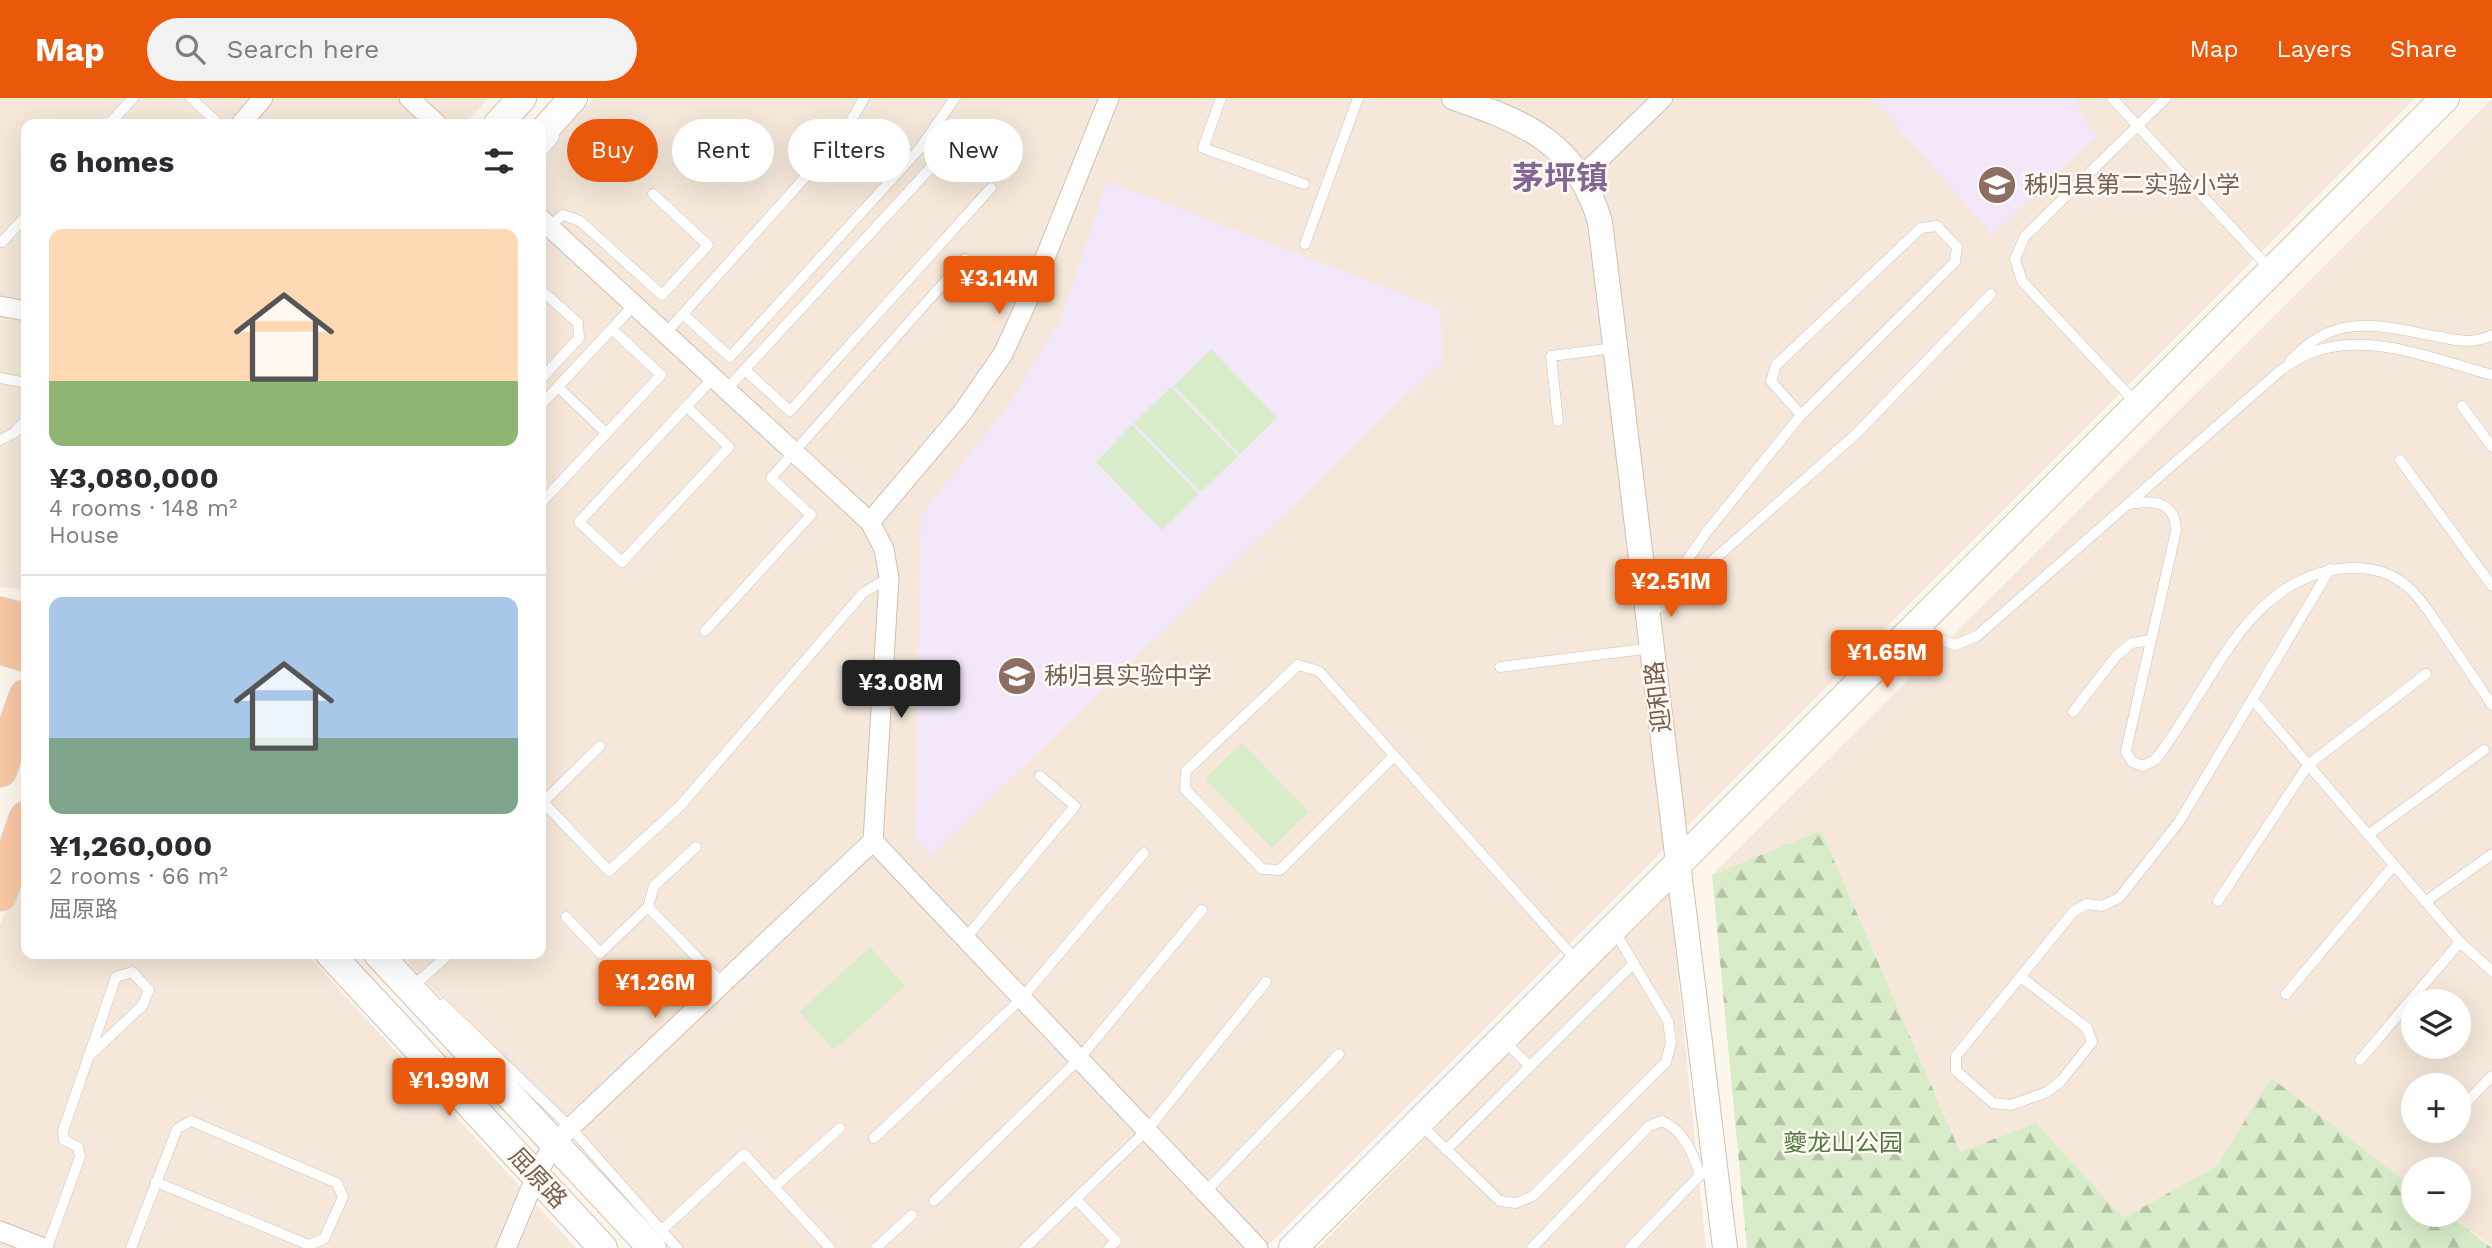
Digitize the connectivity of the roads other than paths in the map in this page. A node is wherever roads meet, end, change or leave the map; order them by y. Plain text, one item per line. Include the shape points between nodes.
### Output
1 (133, 98) edge
2 (191, 98) edge
3 (263, 98) edge
4 (409, 98) edge
5 (522, 98) edge
6 (573, 98) edge
7 (864, 98) edge
8 (955, 98) edge
9 (1109, 98) edge
10 (1221, 98) edge
11 (1358, 98) edge
12 (1454, 98) edge
13 (1663, 98) edge
14 (2112, 98) edge
15 (2166, 98) edge
16 (2445, 98) edge
17 (114, 119) edge
18 (214, 119) edge
19 (245, 119) edge
20 (432, 119) edge
21 (503, 119) edge
22 (852, 119) edge
23 (2138, 126) junction
24 (553, 130) edge
25 (910, 159) edge
26 (924, 175) edge
27 (1582, 176) junction
28 (801, 182) edge
29 (889, 182) edge
30 (1304, 184) dead end
31 (992, 188) dead end
32 (653, 194) dead end
33 (21, 221) edge
34 (546, 224) edge
35 (546, 229) edge
36 (2, 242) dead end
37 (1305, 244) dead end
38 (965, 259) dead end
39 (2272, 271) junction
40 (546, 294) edge
41 (1991, 294) dead end
42 (634, 305) junction
43 (0, 306) edge
44 (21, 310) edge
45 (683, 314) junction
46 (612, 329) junction
47 (665, 334) junction
48 (2492, 335) edge
49 (1615, 348) junction
50 (745, 370) junction
51 (2281, 370) junction
52 (546, 374) edge
53 (2492, 375) edge
54 (0, 378) edge
55 (21, 382) edge
56 (720, 384) junction
57 (558, 387) junction
58 (546, 400) edge
59 (2137, 405) junction
60 (687, 407) junction
61 (2462, 407) dead end
62 (1801, 415) junction
63 (1558, 421) dead end
64 (21, 425) edge
65 (606, 433) junction
66 (0, 440) edge
67 (2492, 447) edge
68 (794, 452) junction
69 (2400, 460) dead end
70 (546, 488) edge
71 (551, 492) junction
72 (546, 498) edge
73 (2128, 504) junction
74 (870, 523) junction
75 (2330, 569) junction
76 (889, 578) junction
77 (2492, 586) edge
78 (0, 614) edge
79 (1648, 618) junction
80 (21, 620) edge
81 (1919, 623) junction
82 (705, 631) dead end
83 (2151, 640) junction
84 (0, 647) edge
85 (1651, 648) junction
86 (21, 653) edge
87 (1500, 667) dead end
88 (2426, 674) dead end
89 (2253, 700) junction
90 (2492, 705) edge
91 (21, 710) edge
92 (2073, 712) dead end
93 (600, 746) dead end
94 (2484, 750) dead end
95 (1394, 756) junction
96 (2308, 765) junction
97 (0, 770) edge
98 (1040, 776) dead end
99 (546, 799) edge
100 (546, 805) edge
101 (21, 833) edge
102 (2368, 835) junction
103 (873, 841) junction
104 (696, 847) dead end
105 (1144, 853) dead end
106 (2492, 855) edge
107 (1678, 864) junction
108 (2394, 865) junction
109 (0, 894) edge
110 (2218, 901) dead end
111 (2425, 902) junction
112 (648, 906) junction
113 (1202, 911) dead end
114 (566, 918) dead end
115 (1613, 929) junction
116 (965, 939) junction
117 (2460, 942) junction
118 (335, 959) edge
119 (383, 959) edge
120 (443, 959) edge
121 (2487, 960) edge
122 (1579, 963) junction
123 (1634, 963) junction
124 (2492, 971) edge
125 (411, 972) dead end
126 (2021, 976) junction
127 (419, 981) junction
128 (1266, 982) dead end
129 (723, 984) junction
130 (429, 990) dead end
131 (2286, 994) dead end
132 (1022, 998) junction
133 (438, 999) dead end
134 (1503, 1039) junction
135 (1339, 1054) dead end
136 (88, 1057) junction
137 (1079, 1059) junction
138 (2360, 1060) dead end
139 (1530, 1067) junction
140 (2492, 1076) edge
141 (2471, 1098) edge
142 (1419, 1123) junction
143 (840, 1128) dead end
144 (1147, 1130) junction
145 (563, 1136) junction
146 (874, 1138) dead end
147 (1446, 1150) junction
148 (1708, 1173) junction
149 (536, 1175) junction
150 (156, 1182) junction
151 (774, 1187) junction
152 (1205, 1192) junction
153 (1076, 1199) junction
154 (934, 1201) dead end
155 (912, 1215) dead end
156 (0, 1231) edge
157 (657, 1239) edge
158 (46, 1248) edge
159 (131, 1248) edge
160 (506, 1248) edge
161 (603, 1248) edge
162 (677, 1248) edge
163 (830, 1248) edge
164 (876, 1248) edge
165 (1025, 1248) edge
166 (1109, 1248) edge
167 (1258, 1248) edge
168 (1293, 1248) edge
169 (1532, 1248) edge
170 (1630, 1248) edge
171 (1724, 1248) edge

1 - 17 lane
2 - 18 lane
3 - 19 street
4 - 20 street
5 - 21 main road
6 - 24 main road
7 - 22 lane
8 - 25 lane
9 - 74 street via 1003,354 962,413
10 - 30 lane via 1203,148
11 - 37 lane
12 - 27 street, 迎和路 via 1545,138
13 - 27 street
14 - 23 lane
15 - 23 lane
16 - 39 main road
23 - 39 lane
23 - 59 lane via 2025,236 2015,259 2022,281
26 - 50 lane
27 - 49 street, 迎和路 via 1600,222
28 - 45 lane
29 - 45 lane via 730,356
31 - 50 lane via 790,411
32 - 34 lane via 708,245 662,295 580,221 563,215
33 - 36 lane
35 - 42 street
38 - 68 lane
39 - 59 main road
40 - 52 lane via 578,323 579,338
41 - 79 lane via 1856,434
42 - 46 lane
42 - 47 street
43 - 44 street
45 - 47 lane
46 - 57 lane
46 - 65 lane via 661,375
47 - 56 street
48 - 51 lane via 2467,342 2371,324 2344,326 2319,336
49 - 63 lane via 1551,356
49 - 79 street, 迎和路
50 - 56 lane
51 - 53 lane via 2309,353 2371,346
51 - 73 lane
54 - 55 lane
56 - 60 lane
56 - 68 street
57 - 58 lane
57 - 65 lane
59 - 81 main road
60 - 60 lane via 579,522 622,562 729,447
61 - 67 lane
62 - 62 lane via 1955,262 1957,247 1937,226 1921,228 1776,365 1771,381
62 - 79 lane via 1705,534
64 - 66 lane
65 - 71 lane
68 - 74 street
68 - 82 lane via 771,478 810,515
69 - 77 lane
70 - 71 lane
71 - 72 lane
73 - 81 lane via 1977,636 1955,645 1935,637
73 - 83 lane via 2160,503 2175,523
74 - 76 street via 884,549
75 - 83 lane via 2268,601 2246,623 2159,754 2143,766 2128,757 2127,746
75 - 89 lane
75 - 90 lane via 2389,573 2410,589
76 - 100 lane via 863,593 681,805 609,871
76 - 103 street
78 - 80 highway
79 - 85 street, 迎和路
81 - 107 main road
83 - 92 lane via 2132,643 2117,655
84 - 86 highway
85 - 87 lane
85 - 107 street, 迎和路
88 - 96 lane
89 - 96 lane
89 - 126 lane via 2189,808 2119,898 2074,911
91 - 97 highway
93 - 99 lane
94 - 102 lane
95 - 95 lane via 1319,671 1298,665 1186,771 1185,789 1262,869 1280,870
95 - 122 lane
96 - 102 lane
96 - 110 lane
98 - 116 lane via 1075,806
101 - 109 highway
102 - 108 lane
103 - 116 street
103 - 129 street
104 - 112 lane via 654,886
105 - 132 lane
106 - 111 lane
107 - 115 main road
107 - 148 street, 迎和路
108 - 111 lane
108 - 131 lane
111 - 117 lane
112 - 114 lane via 600,953
112 - 129 lane
113 - 137 lane
115 - 122 main road
115 - 123 lane
116 - 132 street
117 - 121 lane
117 - 138 lane
118 - 149 main road, 屈原路
119 - 145 main road, 屈原路
120 - 127 lane
121 - 124 lane
122 - 134 main road
123 - 139 lane
123 - 147 lane via 1668,1021 1671,1043 1666,1062 1533,1196 1516,1203 1500,1201
125 - 127 lane
126 - 126 lane via 1956,1056 1956,1071 1993,1103 2011,1105 2047,1092 2092,1042 2087,1028
127 - 130 lane
128 - 144 lane
129 - 145 street
132 - 137 street
132 - 146 lane
133 - 145 lane
134 - 139 lane
134 - 142 main road
135 - 152 lane
136 - 136 lane via 116,977 132,972 149,990 142,1006
136 - 158 lane via 63,1131 64,1140 78,1147 80,1157
137 - 144 street
137 - 154 lane
139 - 147 lane
140 - 141 lane
142 - 147 lane
142 - 168 main road
143 - 151 lane
144 - 152 street
144 - 153 lane
145 - 149 street
145 - 157 main road, 屈原路
148 - 169 lane via 1676,1127 1662,1121 1648,1126
148 - 170 lane
148 - 171 street, 迎和路
149 - 160 street
149 - 161 main road, 屈原路
150 - 150 lane via 177,1129 191,1121 337,1183 343,1197 324,1239 309,1245
150 - 159 lane
151 - 157 lane via 744,1154
151 - 163 lane
152 - 167 street
153 - 165 lane
153 - 166 lane via 1116,1241
155 - 164 lane
156 - 158 street
157 - 162 lane

